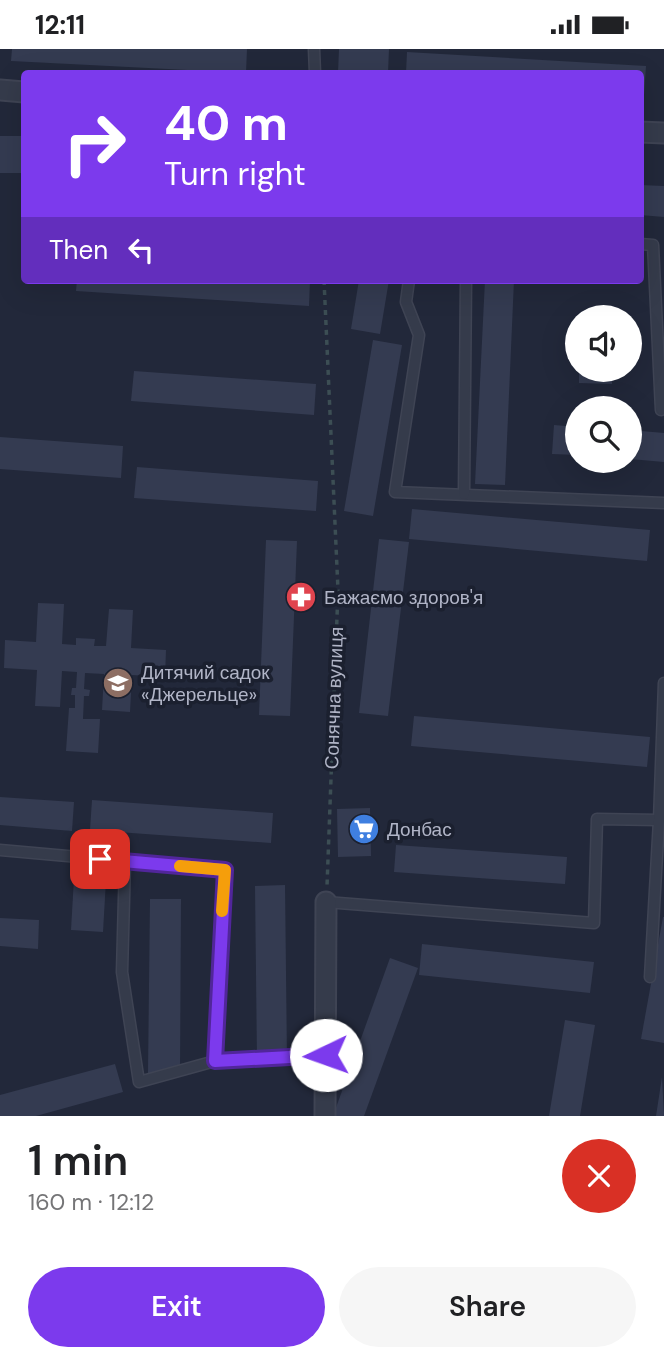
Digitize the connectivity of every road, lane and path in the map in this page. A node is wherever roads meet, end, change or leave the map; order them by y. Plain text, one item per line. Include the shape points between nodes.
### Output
1 (314, 49) edge
2 (315, 70) edge
3 (0, 90) edge
4 (21, 92) edge
5 (644, 132) edge
6 (664, 133) edge
7 (644, 244) edge
8 (324, 284) edge
9 (408, 284) edge
10 (466, 284) edge
11 (661, 410) dead end
12 (464, 494) junction
13 (664, 503) edge
14 (664, 683) edge
15 (659, 820) junction
16 (0, 850) edge
17 (125, 861) junction
18 (327, 902) junction
19 (650, 977) dead end
20 (326, 1055) junction
21 (215, 1061) junction
22 (325, 1116) edge

1 - 2 lane
3 - 4 street
5 - 6 street
7 - 11 lane via 653,245
8 - 18 path, Сонячна вулиця via 338,590
9 - 12 lane via 406,302 419,335 395,492
10 - 12 lane
12 - 13 lane
14 - 15 lane
15 - 18 lane via 597,819 594,923
15 - 19 lane
16 - 17 lane
17 - 21 lane via 225,870
17 - 21 lane via 122,972 139,1082
18 - 20 street
20 - 21 lane
20 - 22 street

